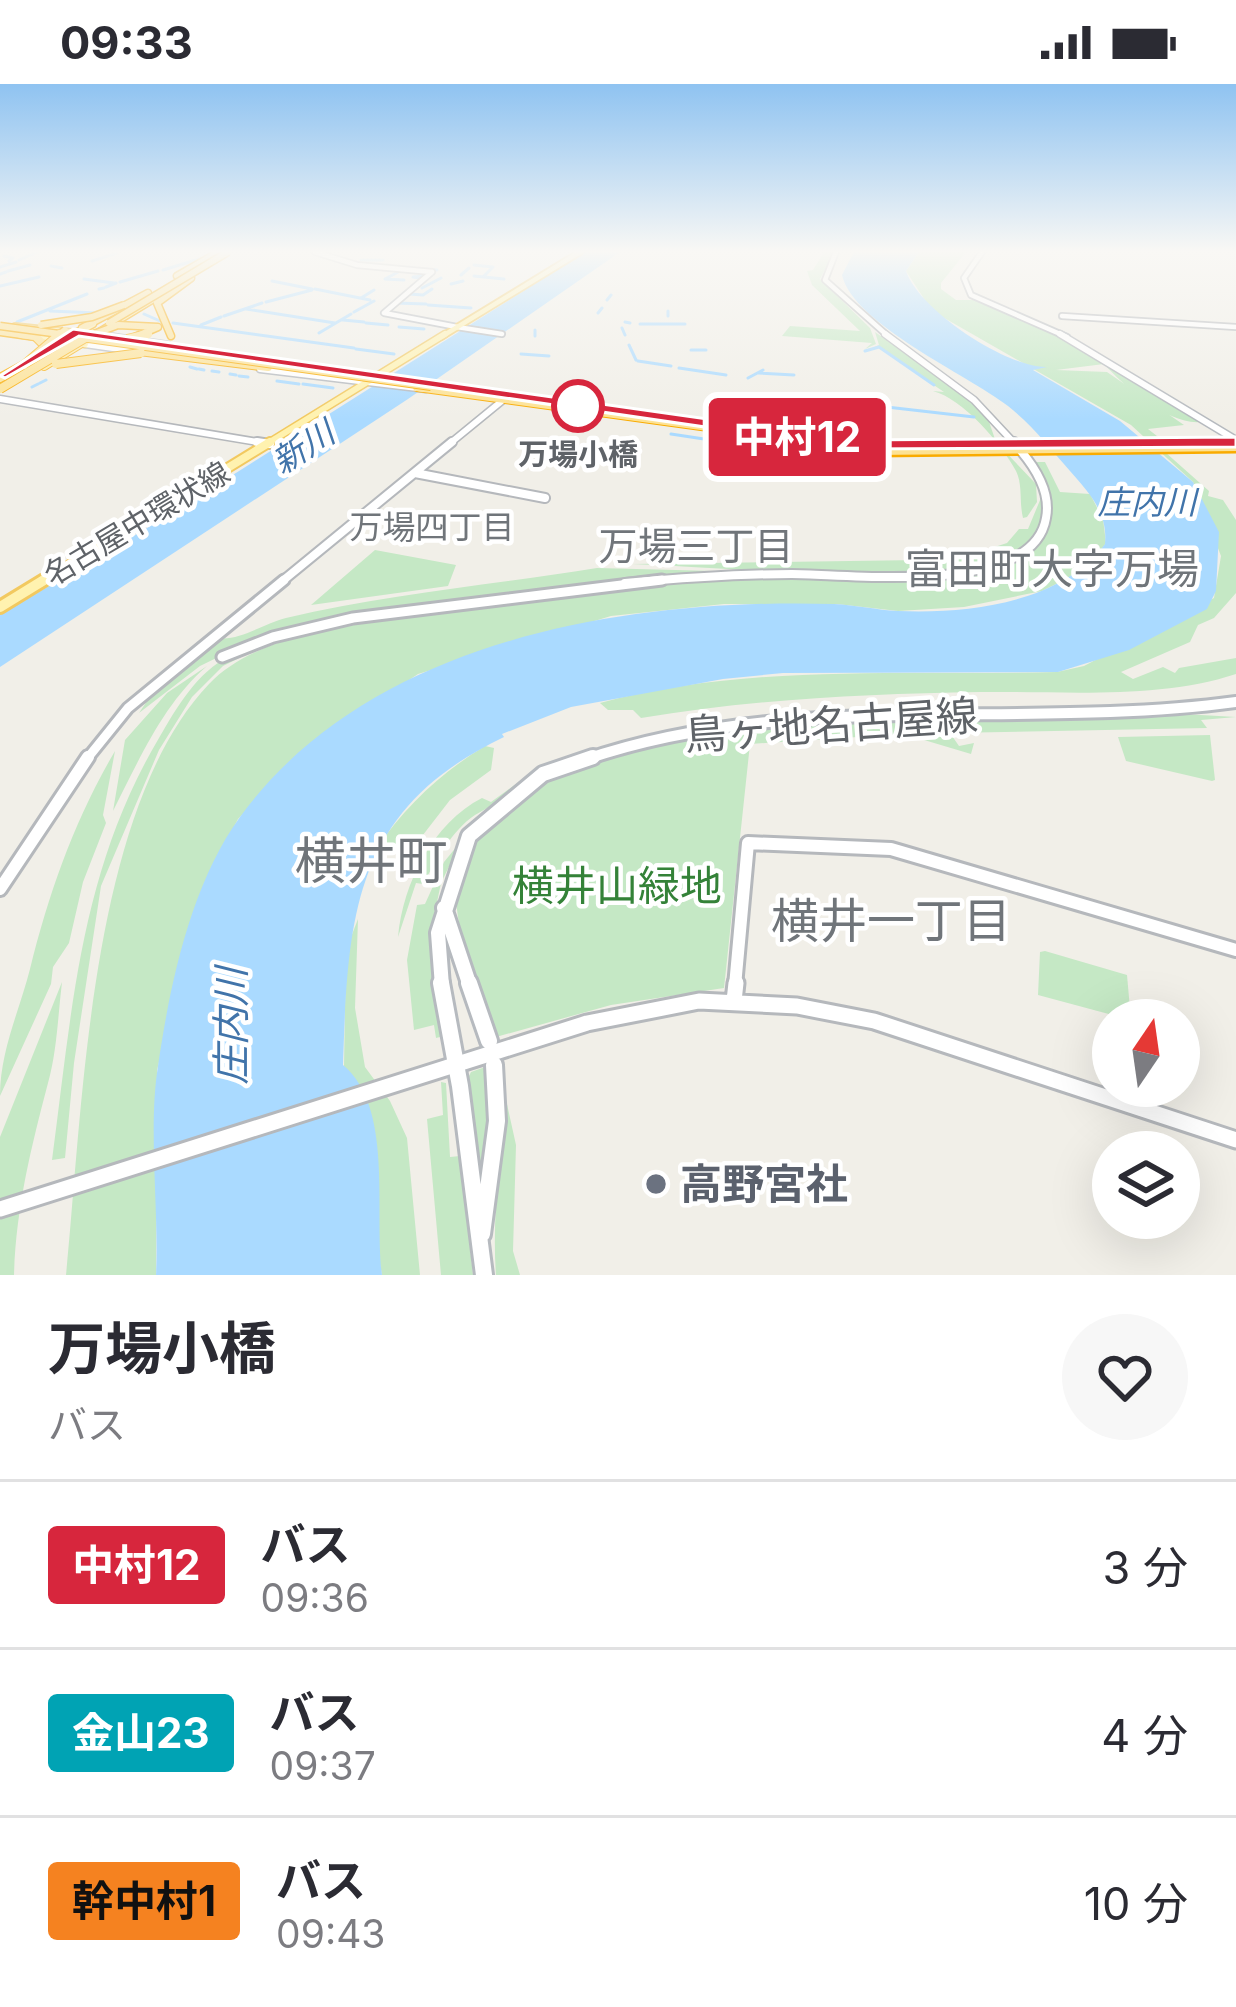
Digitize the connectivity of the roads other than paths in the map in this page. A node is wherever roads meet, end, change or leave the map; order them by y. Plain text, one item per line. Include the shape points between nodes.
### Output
1 (112, 308) edge
2 (119, 308) edge
3 (127, 308) edge
4 (132, 308) edge
5 (134, 308) edge
6 (134, 308) edge
7 (142, 308) edge
8 (158, 308) edge
9 (390, 308) edge
10 (492, 308) edge
11 (849, 308) edge
12 (999, 308) edge
13 (1062, 316) dead end
14 (1236, 327) edge
15 (0, 328) edge
16 (460, 328) junction
17 (167, 329) junction
18 (47, 332) junction
19 (502, 334) dead end
20 (103, 336) junction
21 (79, 337) junction
22 (62, 340) junction
23 (139, 352) junction
24 (176, 357) junction
25 (24, 364) junction
26 (276, 367) junction
27 (298, 368) junction
28 (372, 380) junction
29 (0, 386) edge
30 (410, 386) junction
31 (429, 388) junction
32 (503, 400) junction
33 (270, 444) junction
34 (1236, 444) edge
35 (874, 448) junction
36 (1019, 449) junction
37 (414, 473) junction
38 (545, 498) dead end
39 (0, 607) edge
40 (222, 657) dead end
41 (1236, 702) edge
42 (0, 889) edge
43 (443, 904) junction
44 (1236, 950) edge
45 (734, 1001) junction
46 (489, 1041) dead end
47 (457, 1065) junction
48 (494, 1065) dead end
49 (1236, 1140) edge
50 (0, 1208) edge
51 (480, 1249) junction
52 (484, 1275) edge

1 - 15 highway, bridge
2 - 24 highway, bridge via 56,344 74,352
3 - 21 highway
4 - 15 highway, bridge
5 - 29 highway, bridge
6 - 29 highway, bridge
7 - 20 highway
8 - 17 highway, bridge
9 - 16 main road via 384,313
10 - 16 main road, 名古屋中環状線
11 - 36 street via 982,405
12 - 34 main road via 1084,345
13 - 14 street
15 - 18 highway, bridge
15 - 21 highway, bridge
15 - 22 main road
15 - 25 highway, bridge via 43,340
16 - 19 street
16 - 28 main road, 名古屋中環状線
17 - 25 highway, bridge via 136,317 88,322 58,334
17 - 26 highway, bridge via 185,349
18 - 21 highway, bridge
18 - 29 highway, bridge via 79,335 94,337 107,339 121,339 158,328 107,328 96,334 81,343 65,352 32,373
20 - 21 highway
20 - 21 main road
20 - 26 highway, bridge
20 - 28 main road
21 - 22 highway
21 - 22 main road
21 - 23 main road
21 - 26 highway, bridge
21 - 27 highway, bridge
21 - 29 highway
22 - 29 highway
23 - 28 main road
23 - 30 highway, bridge
24 - 26 highway, bridge
24 - 29 highway, bridge via 82,358
25 - 29 highway
26 - 27 highway, bridge
26 - 30 highway, bridge
27 - 34 highway, bridge via 875,447
28 - 31 main road, bridge
28 - 33 main road, 名古屋中環状線
29 - 33 street
30 - 34 highway via 875,450
31 - 32 main road
31 - 35 main road
32 - 35 main road
32 - 37 street
33 - 39 main road, 名古屋中環状線
34 - 36 main road
35 - 36 main road
36 - 40 street via 1043,483 1048,518 1036,544 1005,563 594,584 327,621
37 - 38 street
37 - 42 street via 128,708
41 - 43 main road, 鳥ヶ地名古屋線 via 1159,713 769,720 631,743 553,771 496,810 460,854
43 - 46 main road
43 - 47 main road, 鳥ヶ地名古屋線 via 439,957
44 - 45 street via 891,850 748,843
45 - 47 street via 644,1009
45 - 49 street via 874,1021
47 - 50 street
47 - 51 main road, 鳥ヶ地名古屋線
48 - 51 main road via 497,1120
51 - 52 main road, 鳥ヶ地名古屋線

